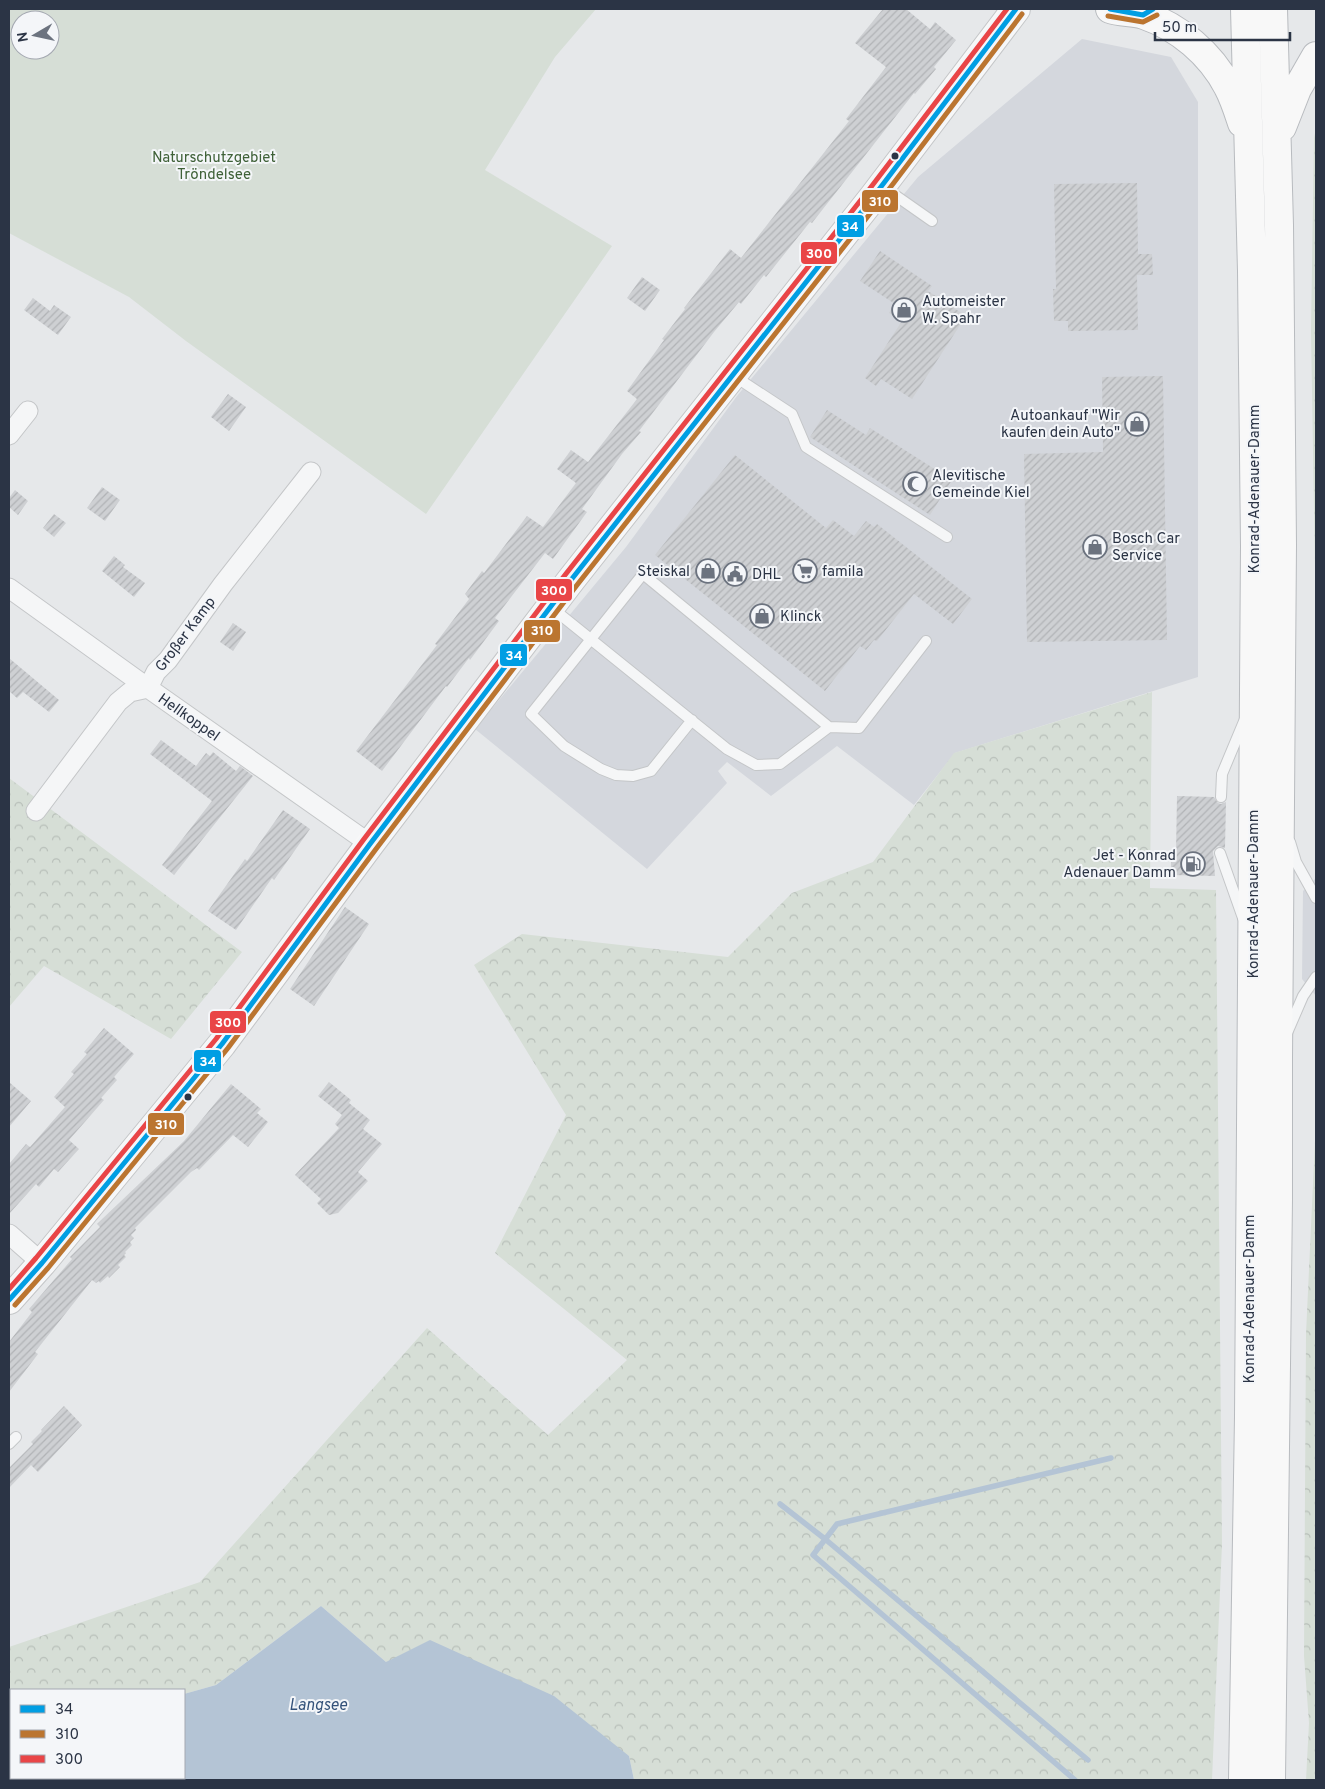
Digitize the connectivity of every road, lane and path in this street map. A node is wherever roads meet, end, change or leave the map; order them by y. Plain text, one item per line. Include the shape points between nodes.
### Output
1 (1016, 9) edge
2 (1110, 9) edge
3 (1246, 9) edge
4 (1273, 9) edge
5 (1148, 12) edge
6 (1316, 56) edge
7 (1278, 138) junction
8 (1250, 147) junction
9 (881, 186) junction
10 (932, 221) dead end
11 (733, 375) junction
12 (28, 411) dead end
13 (9, 435) edge
14 (311, 472) dead end
15 (947, 537) dead end
16 (9, 588) edge
17 (552, 607) junction
18 (591, 639) junction
19 (926, 641) dead end
20 (148, 688) junction
21 (1254, 706) junction
22 (692, 720) junction
23 (829, 727) junction
24 (1221, 797) dead end
25 (36, 811) dead end
26 (1280, 812) junction
27 (370, 844) junction
28 (1220, 853) dead end
29 (1316, 898) edge
30 (1252, 954) junction
31 (1316, 977) edge
32 (1278, 1058) junction
33 (9, 1234) edge
34 (42, 1263) junction
35 (9, 1300) edge
36 (1243, 1780) edge
37 (1271, 1780) edge

1 - 9 main road
2 - 5 main road
3 - 8 main road, Konrad-Adenauer-Damm
4 - 7 main road, Konrad-Adenauer-Damm
5 - 8 main road via 1178,32 1212,62 1228,86
6 - 7 main road via 1297,89
7 - 26 main road, Konrad-Adenauer-Damm via 1282,445
8 - 21 main road, Konrad-Adenauer-Damm
9 - 10 lane
9 - 11 main road
11 - 15 lane via 792,414 806,447
11 - 17 main road
12 - 13 street
14 - 20 street, Großer Kamp via 156,672
16 - 20 street, Hellkoppel
17 - 18 lane
17 - 27 main road
18 - 22 lane
18 - 22 lane via 531,714 564,746 601,770 633,776 651,771
18 - 23 lane via 643,574
19 - 23 lane via 859,728
20 - 25 street, Großer Kamp via 130,692 118,702
20 - 27 street, Hellkoppel
21 - 24 lane via 1243,723 1222,774
21 - 30 main road, Konrad-Adenauer-Damm
22 - 23 lane via 727,748 756,765 780,764
26 - 29 lane via 1296,862
26 - 32 main road, Konrad-Adenauer-Damm
27 - 34 main road via 222,1044
28 - 30 lane
30 - 36 main road, Konrad-Adenauer-Damm
31 - 32 lane via 1303,996
32 - 37 main road, Konrad-Adenauer-Damm
33 - 34 street
34 - 35 main road

